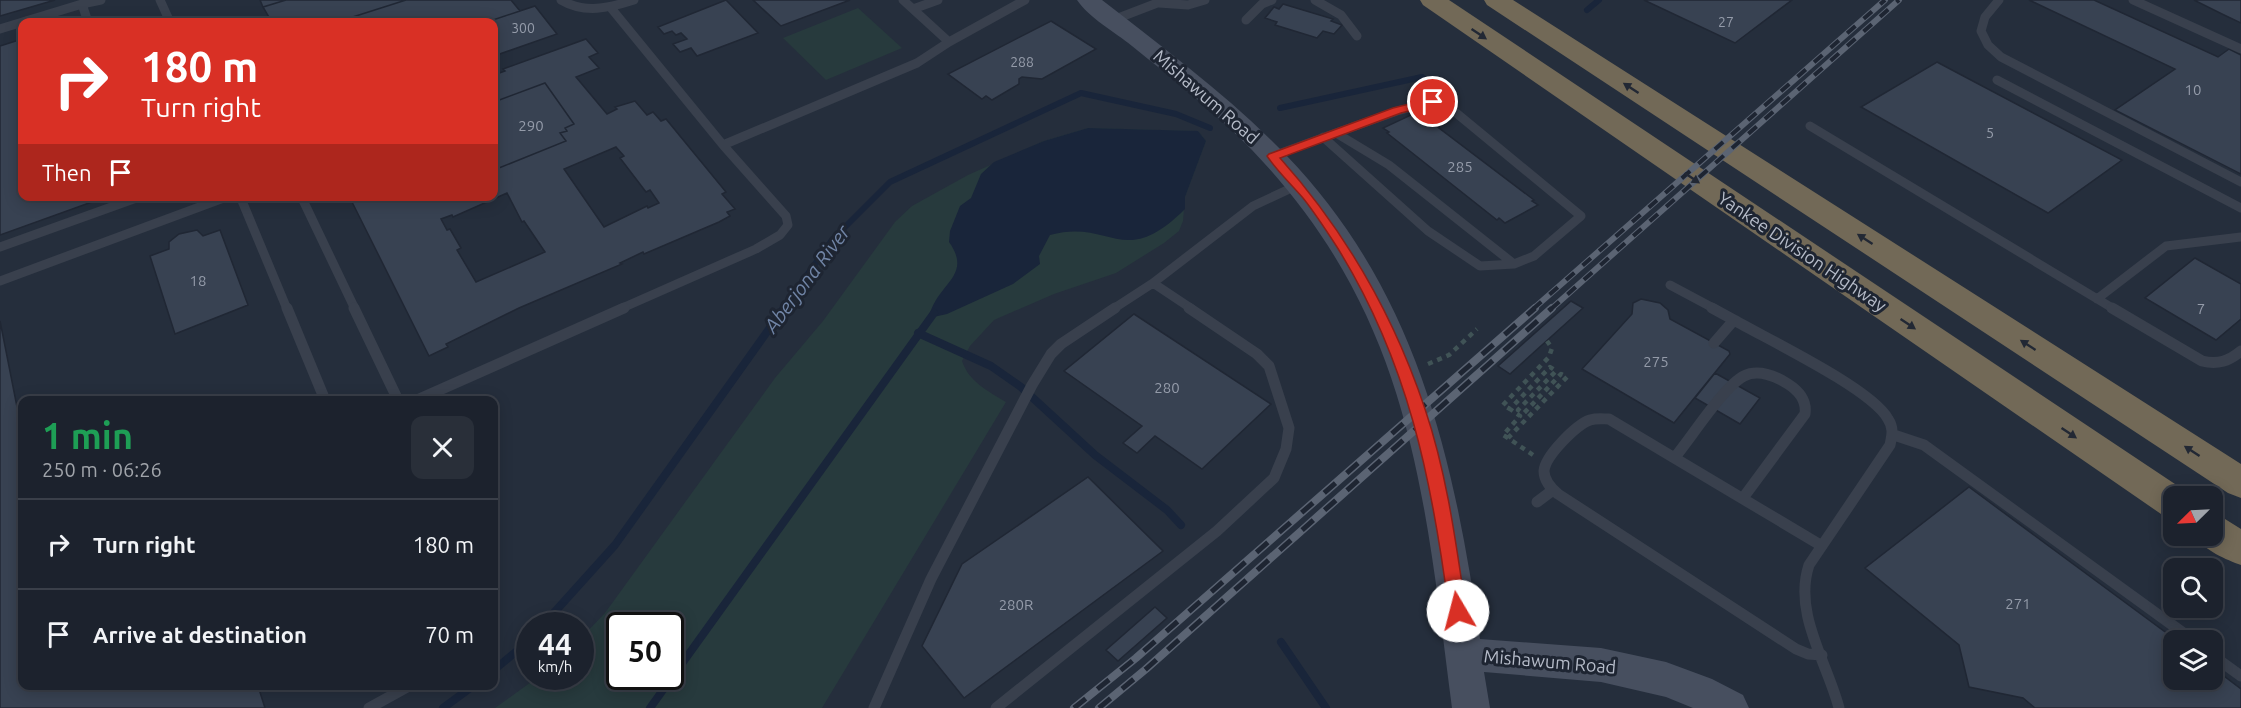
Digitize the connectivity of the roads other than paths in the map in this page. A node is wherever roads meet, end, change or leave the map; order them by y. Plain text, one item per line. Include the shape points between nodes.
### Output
1 (101, 0) edge
2 (160, 0) edge
3 (561, 0) edge
4 (634, 0) edge
5 (903, 0) edge
6 (938, 0) edge
7 (1025, 0) edge
8 (1088, 0) edge
9 (1205, 0) edge
10 (1272, 0) edge
11 (1315, 0) edge
12 (1432, 0) edge
13 (1496, 0) edge
14 (1999, 0) edge
15 (2133, 0) edge
16 (1155, 2) edge
17 (82, 4) junction
18 (611, 8) junction
19 (913, 9) junction
20 (36, 18) edge
21 (87, 18) edge
22 (168, 18) edge
23 (1113, 20) junction
24 (1246, 20) dead end
25 (18, 24) edge
26 (0, 29) edge
27 (1357, 36) dead end
28 (949, 42) junction
29 (2241, 49) edge
30 (1997, 80) dead end
31 (1810, 126) dead end
32 (1336, 133) junction
33 (1323, 138) junction
34 (723, 145) junction
35 (1273, 156) junction
36 (2241, 182) edge
37 (1298, 184) junction
38 (128, 201) edge
39 (216, 201) edge
40 (242, 201) edge
41 (303, 201) edge
42 (2241, 208) edge
43 (2241, 237) edge
44 (0, 247) edge
45 (1514, 264) junction
46 (0, 281) edge
47 (1153, 283) junction
48 (1670, 285) dead end
49 (2097, 299) junction
50 (1734, 320) junction
51 (1714, 343) dead end
52 (2241, 351) edge
53 (322, 396) edge
54 (396, 396) edge
55 (426, 396) edge
56 (1893, 435) junction
57 (1675, 457) junction
58 (2241, 483) edge
59 (1553, 490) junction
60 (2163, 496) edge
61 (1743, 498) junction
62 (1537, 502) dead end
63 (2223, 537) edge
64 (1822, 546) junction
65 (2241, 549) edge
66 (2179, 630) edge
67 (1463, 654) junction
68 (1822, 655) junction
69 (2223, 663) edge
70 (2241, 676) edge
71 (402, 690) edge
72 (369, 708) edge
73 (874, 708) edge
74 (996, 708) edge
75 (1471, 708) edge
76 (1730, 708) edge
77 (1839, 708) edge

1 - 17 lane
2 - 22 lane
3 - 18 lane via 585,10
4 - 18 lane
5 - 19 lane
6 - 19 lane
7 - 28 lane
8 - 23 main road, Mishawum Road
9 - 16 lane via 1188,4
10 - 24 lane
11 - 27 lane via 1341,15
12 -> 60 highway, Yankee Division Highway
58 -> 13 highway
14 - 36 lane via 1981,28 1986,42 2000,57
15 - 29 lane
16 - 23 lane
17 - 20 lane
17 - 21 lane
18 - 34 lane
19 - 28 lane
23 - 35 main road, Mishawum Road via 1237,120
25 - 26 lane
28 - 34 lane via 917,63
30 - 42 lane
31 - 49 lane
32 - 33 lane
32 - 45 lane via 1389,165
32 - 45 lane via 1433,102 1449,107 1581,216 1534,256
33 - 35 lane
33 - 45 lane via 1428,231 1480,266
34 - 55 lane via 786,216 788,225 780,235
35 - 37 main road, Mishawum Road
37 - 47 lane via 1256,204
37 - 67 main road, Mishawum Road via 1357,269 1407,376 1430,453 1447,533
38 - 44 lane
39 - 46 lane
40 - 53 lane
41 - 54 lane
43 - 49 lane via 2169,244
47 - 73 lane via 1051,354 931,579
47 - 74 lane via 1267,363 1289,428 1283,459 1266,487 1231,519
48 - 50 lane
49 - 52 lane via 2201,361 2224,363
50 - 51 lane
50 - 56 lane via 1833,375 1873,403 1888,418
56 - 64 lane
56 - 66 lane via 1924,446
57 - 59 lane via 1619,424 1597,417 1588,419 1546,464 1545,477
57 - 61 lane
57 - 61 lane via 1740,378 1761,374 1786,382 1804,400 1805,414
59 - 62 lane
59 - 68 lane via 1796,649
61 - 64 lane
63 - 65 highway
64 - 68 lane via 1806,569 1802,585
67 - 75 main road
67 - 76 main road, Mishawum Road via 1642,671 1694,689
68 - 77 lane
69 - 70 lane
71 - 72 lane

